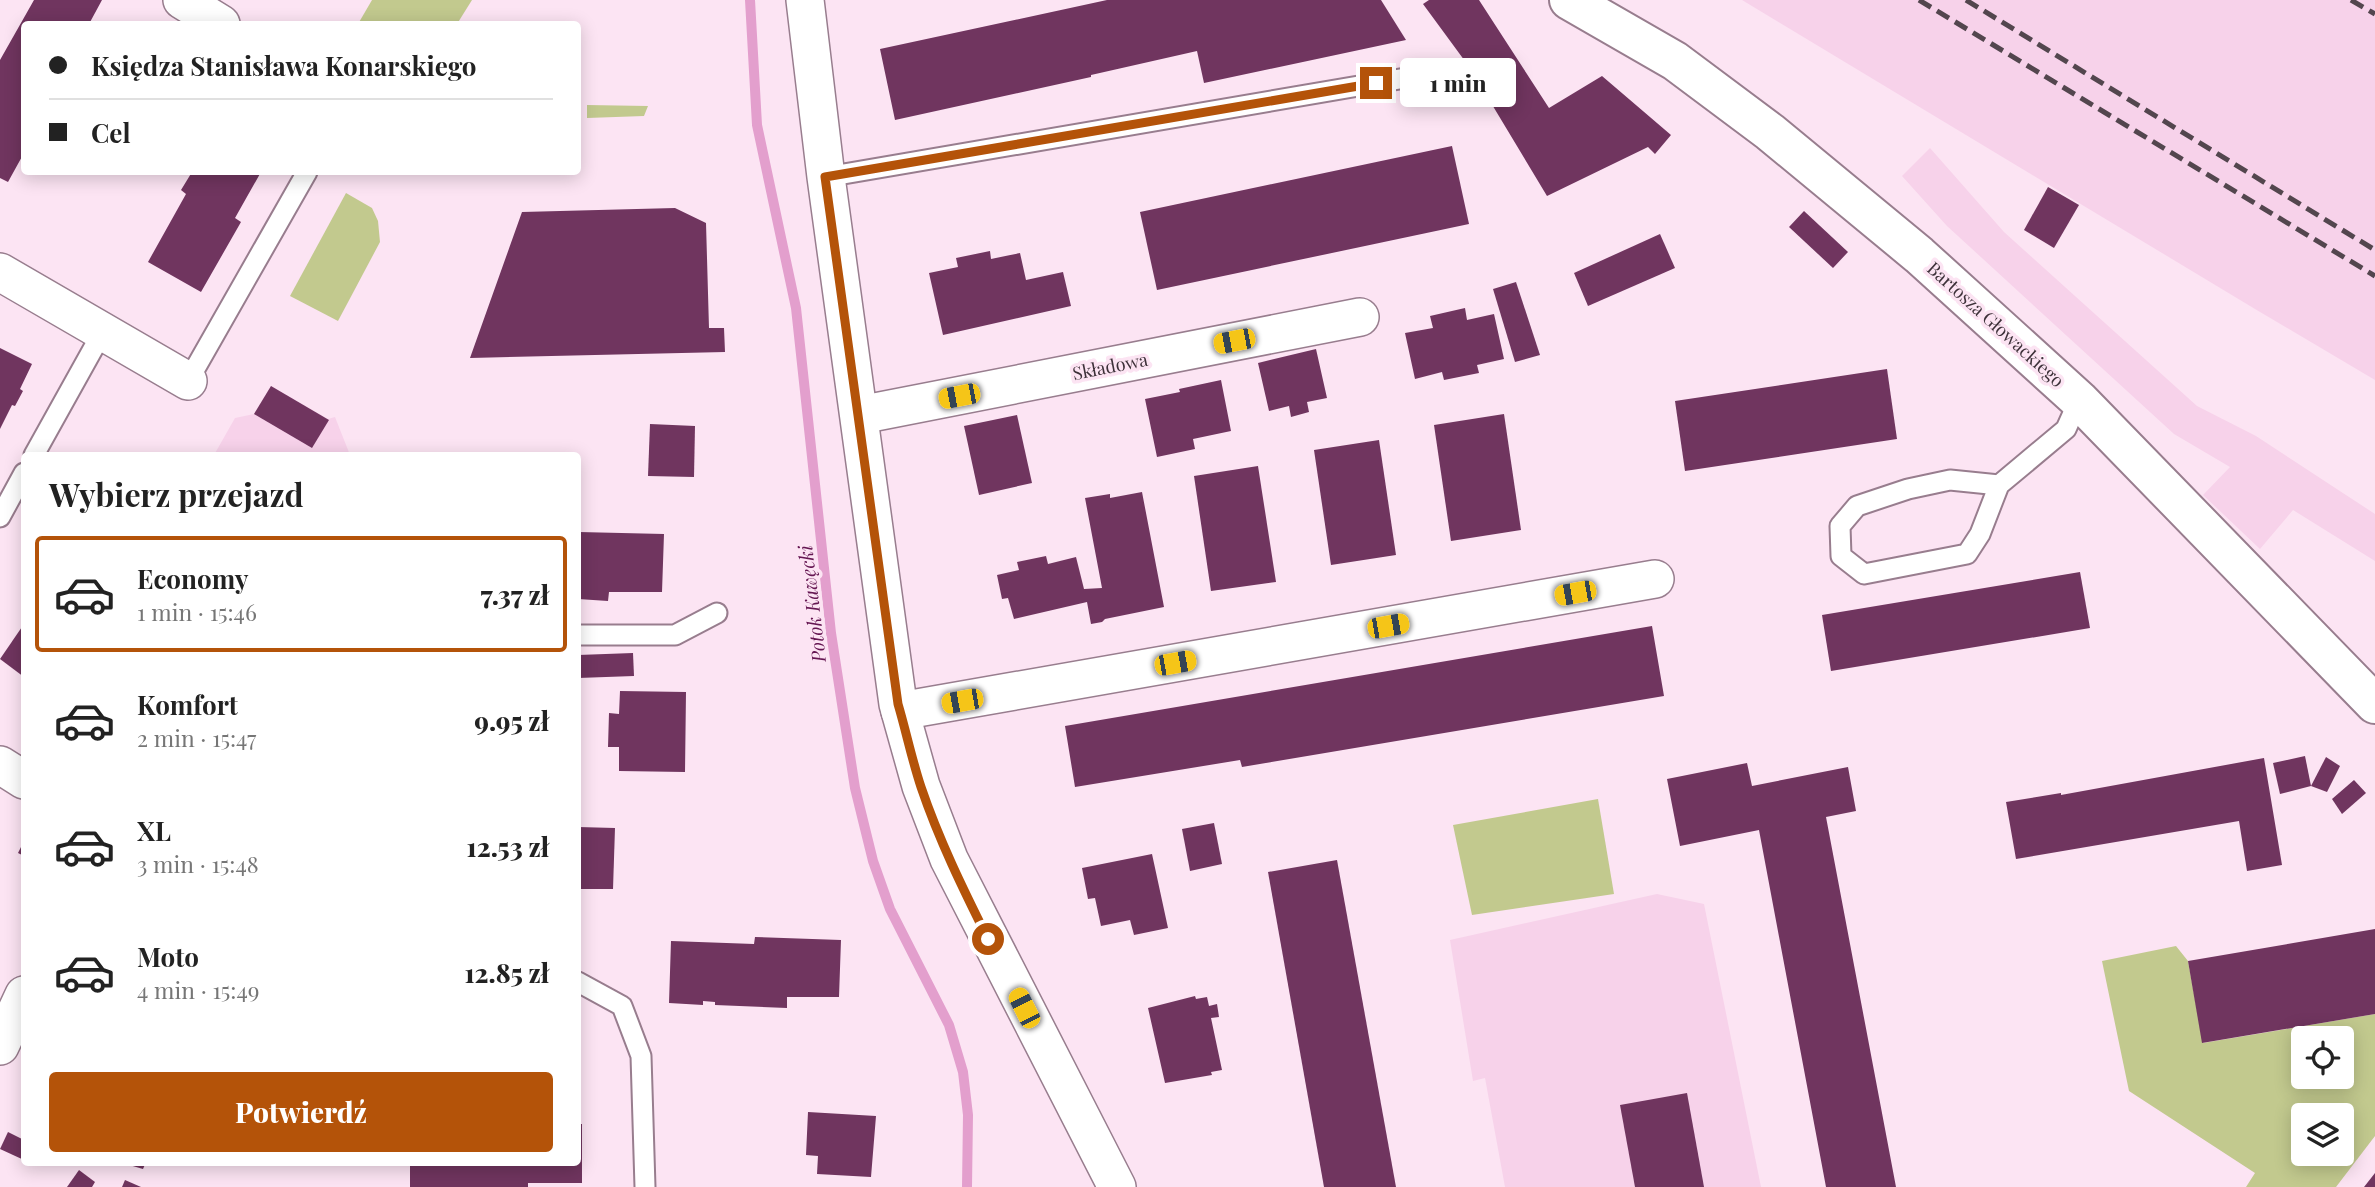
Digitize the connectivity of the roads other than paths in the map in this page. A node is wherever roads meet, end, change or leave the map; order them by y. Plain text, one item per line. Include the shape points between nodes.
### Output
1 (182, 0) edge
2 (805, 0) edge
3 (1569, 0) edge
4 (216, 21) edge
5 (1429, 74) dead end
6 (305, 175) edge
7 (825, 177) junction
8 (0, 272) edge
9 (1360, 317) dead end
10 (103, 331) junction
11 (188, 381) joint
12 (2079, 400) junction
13 (859, 415) junction
14 (36, 452) edge
15 (21, 478) edge
16 (1999, 485) junction
17 (0, 517) edge
18 (1655, 579) dead end
19 (717, 613) dead end
20 (581, 635) edge
21 (2375, 704) edge
22 (900, 711) junction
23 (0, 765) edge
24 (21, 778) edge
25 (581, 984) edge
26 (21, 1001) edge
27 (0, 1046) edge
28 (645, 1187) edge
29 (1117, 1187) edge

1 - 4 street
2 - 7 street
3 - 12 street, Bartosza Głowackiego via 1675,61 1770,132 1919,255
5 - 7 lane
6 - 11 lane
7 - 13 street
8 - 10 street
9 - 13 street, Składowa
10 - 11 street
10 - 14 lane
12 - 16 lane via 2066,429
12 - 21 street, Bartosza Głowackiego
13 - 22 street
15 - 17 lane
16 - 16 lane via 1967,554 1864,574 1842,556 1840,526 1857,506 1950,480
18 - 22 street
19 - 20 lane via 675,635
22 - 29 street via 921,786 949,859
23 - 24 street
25 - 28 lane via 622,1006 641,1056
26 - 27 street

